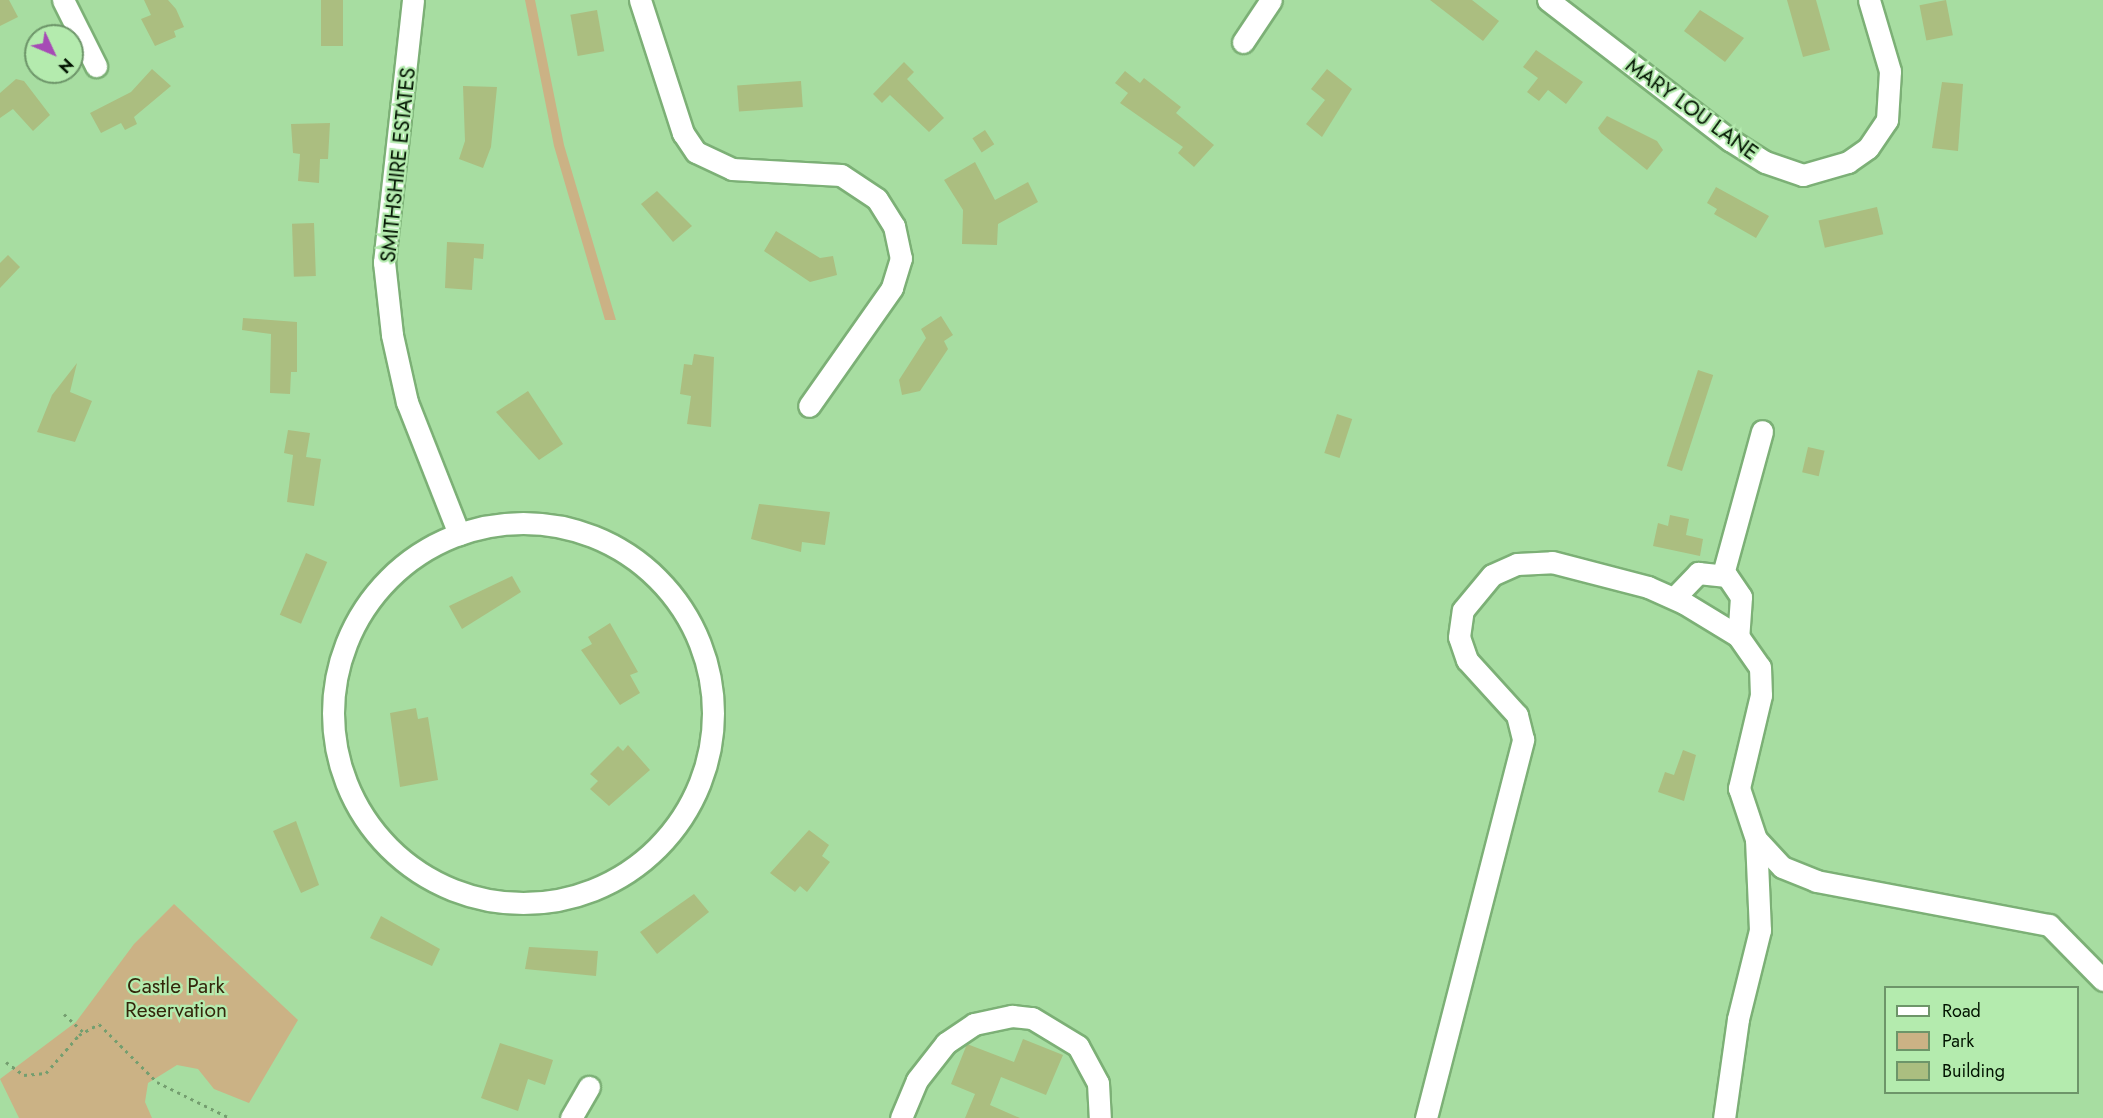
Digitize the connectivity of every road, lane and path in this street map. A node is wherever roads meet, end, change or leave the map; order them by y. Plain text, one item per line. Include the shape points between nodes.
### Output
1 (63, 0) edge
2 (413, 0) edge
3 (639, 0) edge
4 (1270, 0) edge
5 (1548, 0) edge
6 (1869, 0) edge
7 (1243, 42) dead end
8 (96, 66) dead end
9 (809, 406) dead end
10 (1762, 431) dead end
11 (459, 534) junction
12 (1723, 574) junction
13 (1674, 598) junction
14 (1738, 636) junction
15 (1756, 839) junction
16 (2103, 980) edge
17 (64, 1014) dead end
18 (83, 1032) junction
19 (6, 1062) dead end
20 (590, 1087) dead end
21 (230, 1118) edge
22 (571, 1118) edge
23 (901, 1118) edge
24 (1100, 1118) edge
25 (1426, 1118) edge
26 (1724, 1118) edge

1 - 8 street
2 - 11 street, SMITHSHIRE ESTATES via 384,262 392,335 407,402
3 - 9 street via 683,133 704,158 732,168 841,175 877,199 894,226 901,258 892,288
4 - 7 street
5 - 6 street, MARY LOU LANE via 1730,140 1765,162 1803,175 1848,162 1868,148 1887,120 1890,71
10 - 12 street
11 - 11 street via 498,525 547,524 605,541 660,582 702,649 713,708 708,753 694,795 645,857 585,892 556,900 497,901 440,884 415,869 372,828 344,776 333,708 351,632 385,583 415,557
12 - 13 street via 1698,573
12 - 14 street via 1741,597
13 - 14 street
13 - 25 street via 1608,575 1540,562 1517,564 1492,574 1463,610 1459,637 1467,660 1517,715 1522,739
14 - 15 street via 1760,667 1761,695 1739,788
15 - 16 street via 1782,867 1816,881 2049,925
15 - 26 street via 1760,930 1738,1019
17 - 18 path
18 - 19 path via 46,1073 24,1075
18 - 21 path via 99,1024 108,1028 157,1082
20 - 22 street
23 - 24 street via 917,1080 946,1043 974,1024 1012,1016 1032,1018 1078,1046 1098,1083

